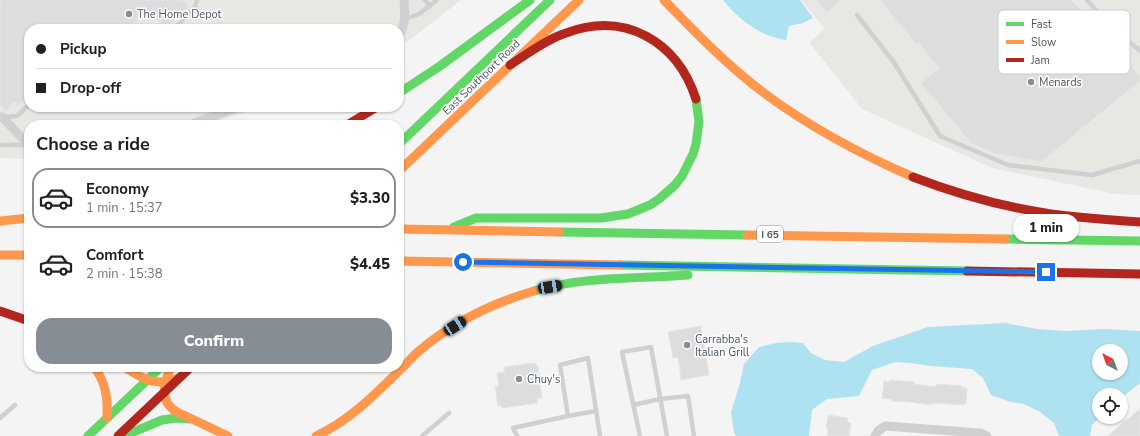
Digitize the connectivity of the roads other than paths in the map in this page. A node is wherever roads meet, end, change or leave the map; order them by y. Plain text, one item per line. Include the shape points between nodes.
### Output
1 (197, 0) edge
2 (404, 0) edge
3 (425, 0) edge
4 (437, 0) edge
5 (530, 0) edge
6 (550, 0) edge
7 (579, 0) edge
8 (664, 0) edge
9 (1087, 0) edge
10 (430, 6) junction
11 (1096, 10) edge
12 (857, 15) dead end
13 (405, 19) junction
14 (179, 24) edge
15 (404, 27) edge
16 (1130, 42) edge
17 (1140, 51) edge
18 (510, 65) junction
19 (404, 90) edge
20 (24, 110) edge
21 (224, 112) edge
22 (369, 112) edge
23 (0, 116) edge
24 (203, 120) edge
25 (355, 120) edge
26 (404, 139) edge
27 (24, 140) edge
28 (0, 145) edge
29 (24, 145) edge
30 (1140, 162) edge
31 (404, 166) edge
32 (24, 219) edge
33 (0, 221) edge
34 (24, 222) edge
35 (1140, 222) edge
36 (404, 228) edge
37 (448, 229) junction
38 (1140, 241) edge
39 (0, 255) edge
40 (24, 255) edge
41 (404, 261) edge
42 (779, 268) junction
43 (1140, 274) edge
44 (0, 311) edge
45 (24, 319) edge
46 (404, 365) edge
47 (98, 372) edge
48 (133, 372) edge
49 (156, 372) edge
50 (170, 372) edge
51 (186, 372) edge
52 (397, 372) edge
53 (147, 380) junction
54 (165, 388) junction
55 (660, 399) junction
56 (15, 405) dead end
57 (633, 405) junction
58 (596, 411) junction
59 (450, 413) dead end
60 (568, 416) junction
61 (0, 418) edge
62 (107, 418) junction
63 (191, 419) junction
64 (88, 436) edge
65 (118, 436) edge
66 (124, 436) edge
67 (228, 436) edge
68 (316, 436) edge
69 (422, 436) edge
70 (517, 436) edge
71 (600, 436) edge
72 (640, 436) edge
73 (667, 436) edge
74 (694, 436) edge
75 (875, 436) edge
76 (987, 436) edge

1 - 14 lane via 195,7
2 - 13 street
3 - 10 lane
4 - 10 lane
5 - 19 main road
6 - 26 main road, East Southport Road
7 - 18 main road, East Southport Road
8 - 35 main road via 715,52 769,97 826,135 886,166 972,198 1015,208 1067,216
9 - 11 lane
10 - 13 lane via 419,14
12 - 30 lane via 893,61 940,136 1008,165 1092,175
13 - 15 street
16 - 17 lane
18 - 31 main road, East Southport Road
18 - 37 main road via 557,36 589,26 612,25 649,37 670,53 692,86 699,122 693,154 675,185 650,205 628,214 601,218 476,218
20 - 23 lane via 17,116
21 - 24 street
22 - 25 main road
23 - 27 street
28 - 29 lane
32 - 33 main road
33 - 34 main road
36 - 37 main road, I 65
37 - 38 main road, I 65
39 - 40 main road
41 - 42 main road
42 - 43 main road
42 - 46 main road via 584,282 521,294 489,307 447,330
44 - 45 main road
47 - 62 main road via 108,400
48 - 53 main road
49 - 53 main road
50 - 54 main road
51 - 54 main road
52 - 68 main road via 348,418
53 - 54 main road
53 - 62 main road
54 - 63 main road via 168,404 175,411
54 - 65 main road
55 - 57 lane
55 - 57 lane via 651,347 622,352
55 - 73 lane
55 - 74 lane via 688,396
56 - 61 lane
57 - 72 lane
58 - 60 lane
58 - 60 lane via 588,358 560,365
58 - 71 lane
59 - 69 lane
60 - 70 lane via 513,428
62 - 64 main road
63 - 66 main road via 162,420
63 - 67 main road
75 - 76 street via 885,426 980,433

